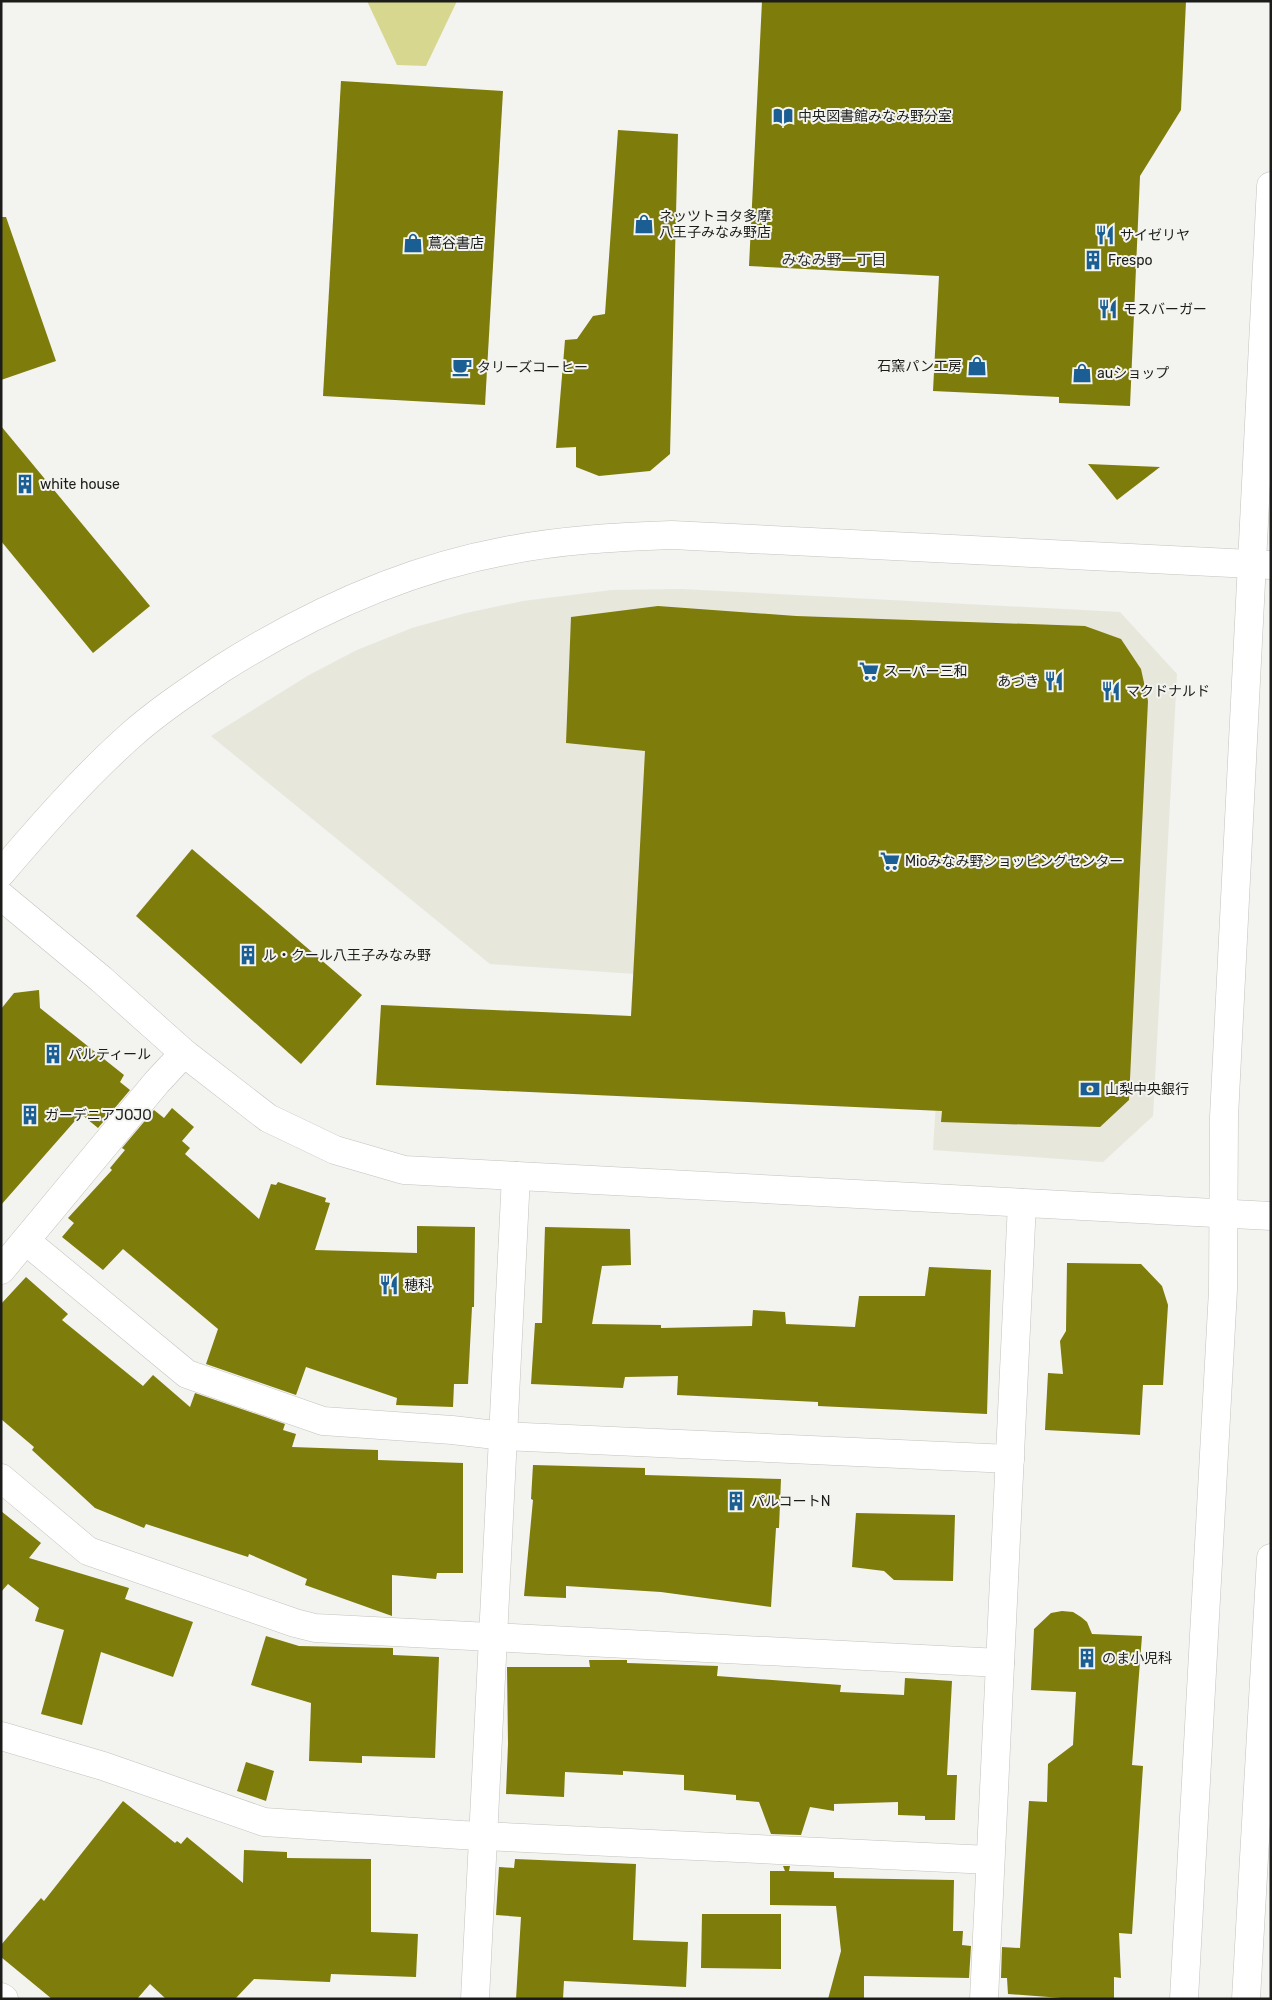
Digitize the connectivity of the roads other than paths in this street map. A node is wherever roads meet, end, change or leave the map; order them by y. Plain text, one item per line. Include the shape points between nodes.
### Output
1 (1271, 186) edge
2 (1261, 564) edge
3 (1, 873) edge
4 (1, 896) edge
5 (184, 1053) junction
6 (516, 1176) junction
7 (1022, 1203) junction
8 (1223, 1214) junction
9 (1271, 1216) edge
10 (26, 1240) junction
11 (1, 1270) edge
12 (504, 1436) junction
13 (1010, 1459) junction
14 (1, 1478) edge
15 (1271, 1558) edge
16 (492, 1637) junction
17 (1000, 1663) junction
18 (1, 1736) edge
19 (482, 1836) junction
20 (990, 1860) junction
21 (475, 1999) edge
22 (984, 1999) edge
23 (1184, 1999) edge
24 (1246, 1999) edge

1 - 2 street
2 - 3 street via 672,535 544,544 468,560 380,587 335,606 291,628 203,681 164,708 99,765
2 - 8 street via 1224,1117
4 - 5 street
5 - 6 street via 268,1118 335,1150 404,1170
5 - 10 street
6 - 7 street
6 - 12 street
7 - 8 street
7 - 13 street
8 - 9 street
8 - 23 street via 1223,1290
10 - 11 street
10 - 12 street via 187,1374 323,1421
12 - 13 street
12 - 16 street
13 - 17 street
14 - 16 street via 88,1551 296,1623 315,1628
15 - 24 street
16 - 17 street
16 - 19 street
17 - 20 street
18 - 19 street via 103,1766 264,1822
19 - 20 street
19 - 21 street
20 - 22 street

